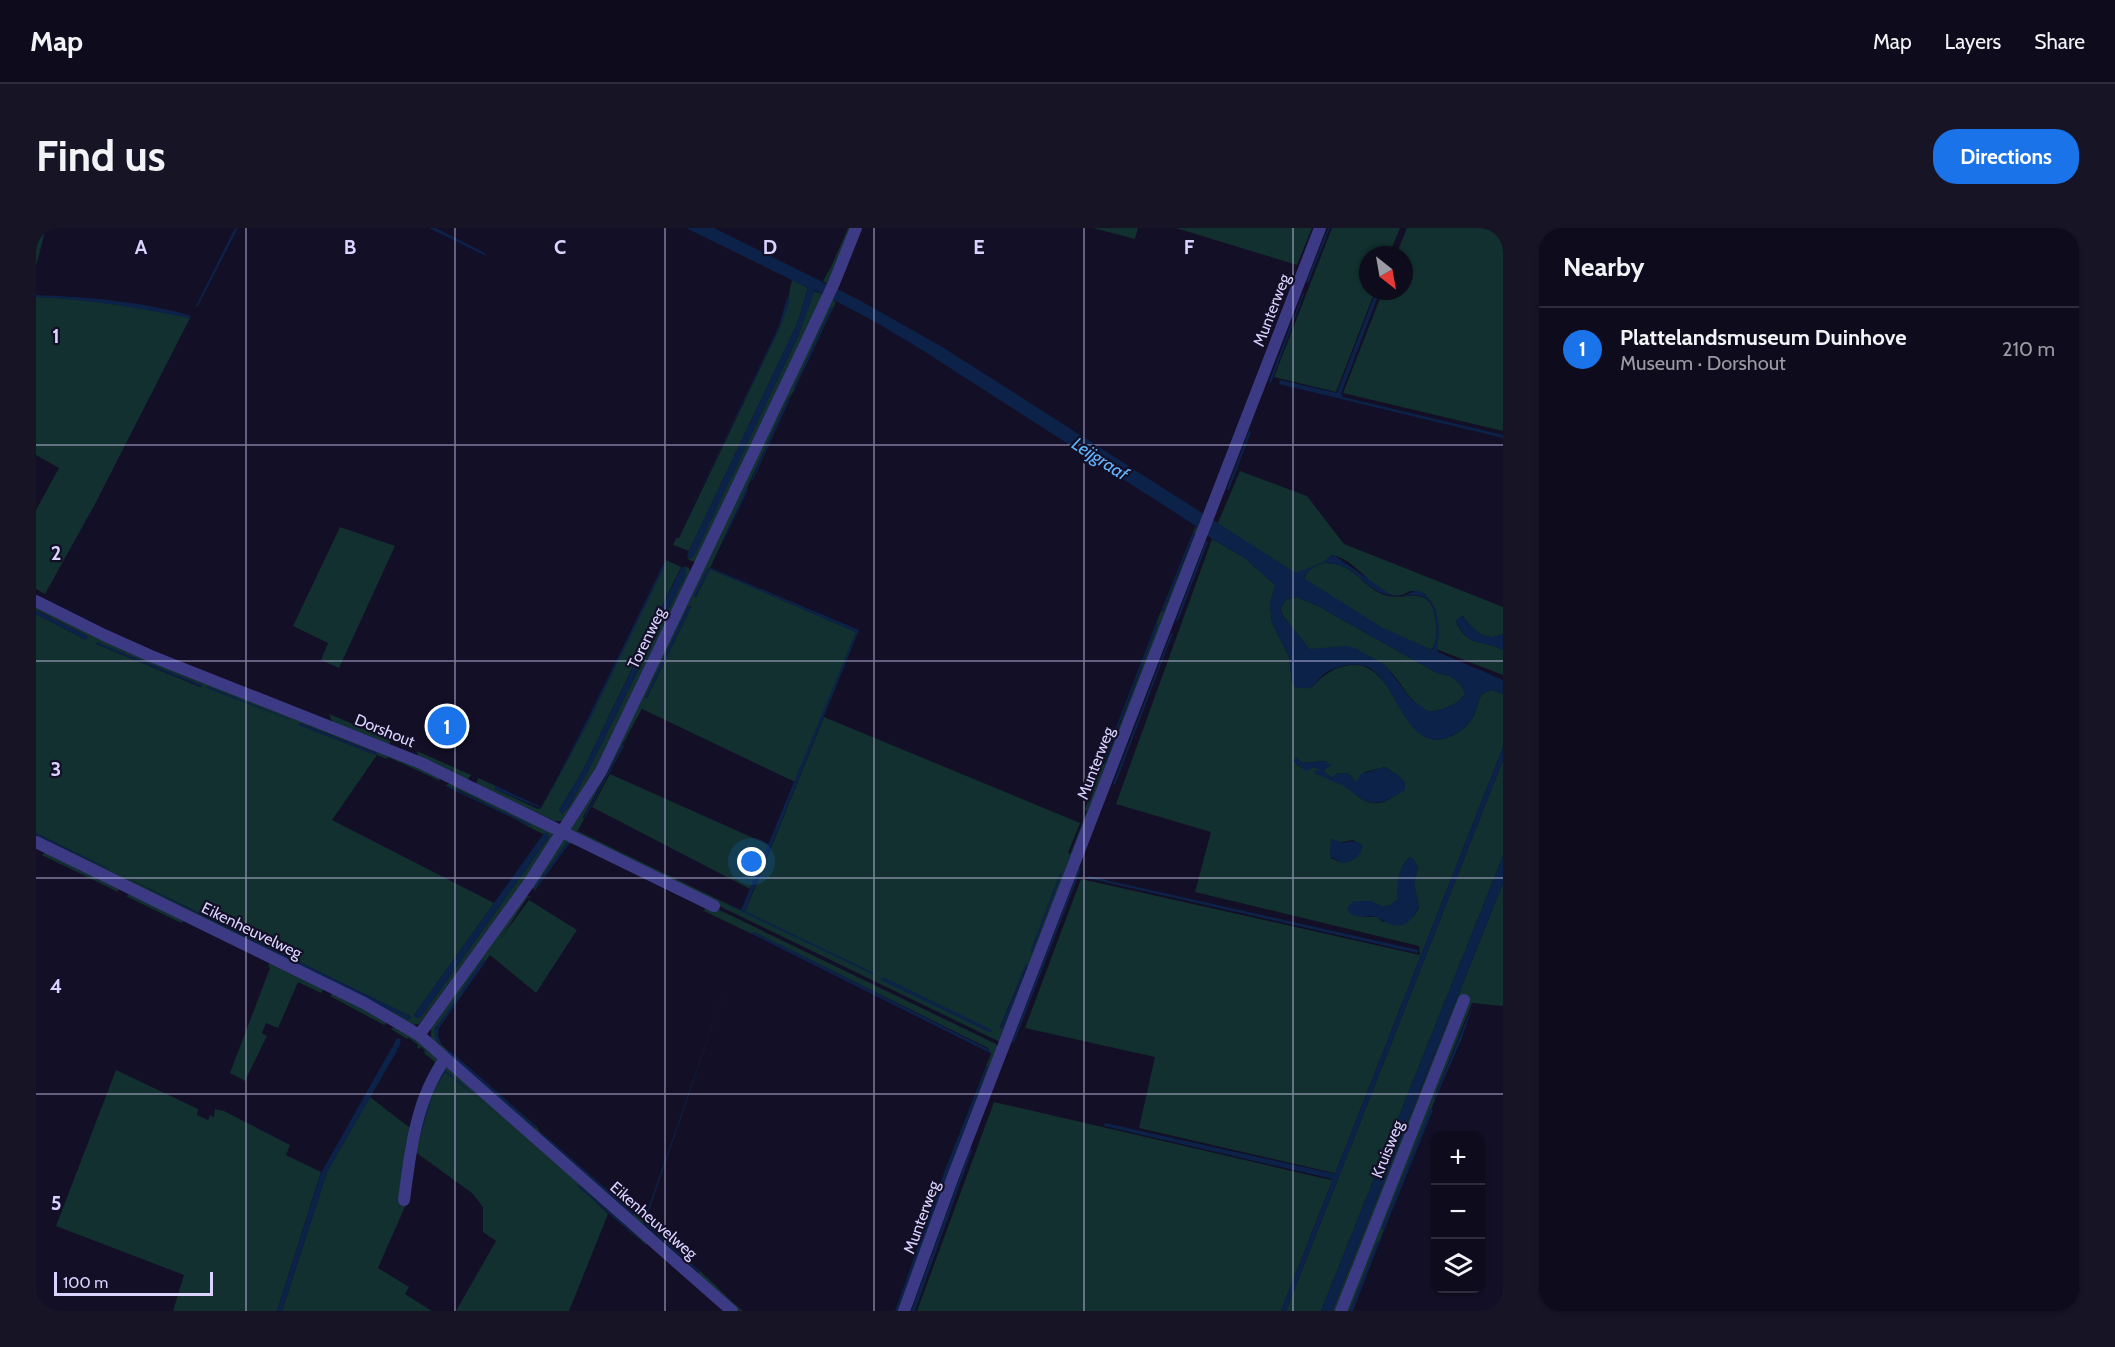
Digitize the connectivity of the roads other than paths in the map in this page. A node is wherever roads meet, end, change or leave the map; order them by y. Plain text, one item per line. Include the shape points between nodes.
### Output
1 (856, 228) edge
2 (1320, 228) edge
3 (36, 601) edge
4 (563, 832) junction
5 (36, 842) edge
6 (714, 906) dead end
7 (1464, 1000) dead end
8 (419, 1035) junction
9 (445, 1059) junction
10 (405, 1200) dead end
11 (732, 1311) edge
12 (904, 1311) edge
13 (1341, 1311) edge

1 - 4 street, Torenweg via 834,282 600,771
2 - 12 street, Munterweg
3 - 4 street, Dorshout via 151,656 421,763
4 - 6 street, Dorshout
4 - 8 street, Torenweg
5 - 8 street, Eikenheuvelweg via 364,1003
7 - 13 street, Kruisweg
8 - 9 street, Eikenheuvelweg
9 - 10 street via 423,1103
9 - 11 street, Eikenheuvelweg

